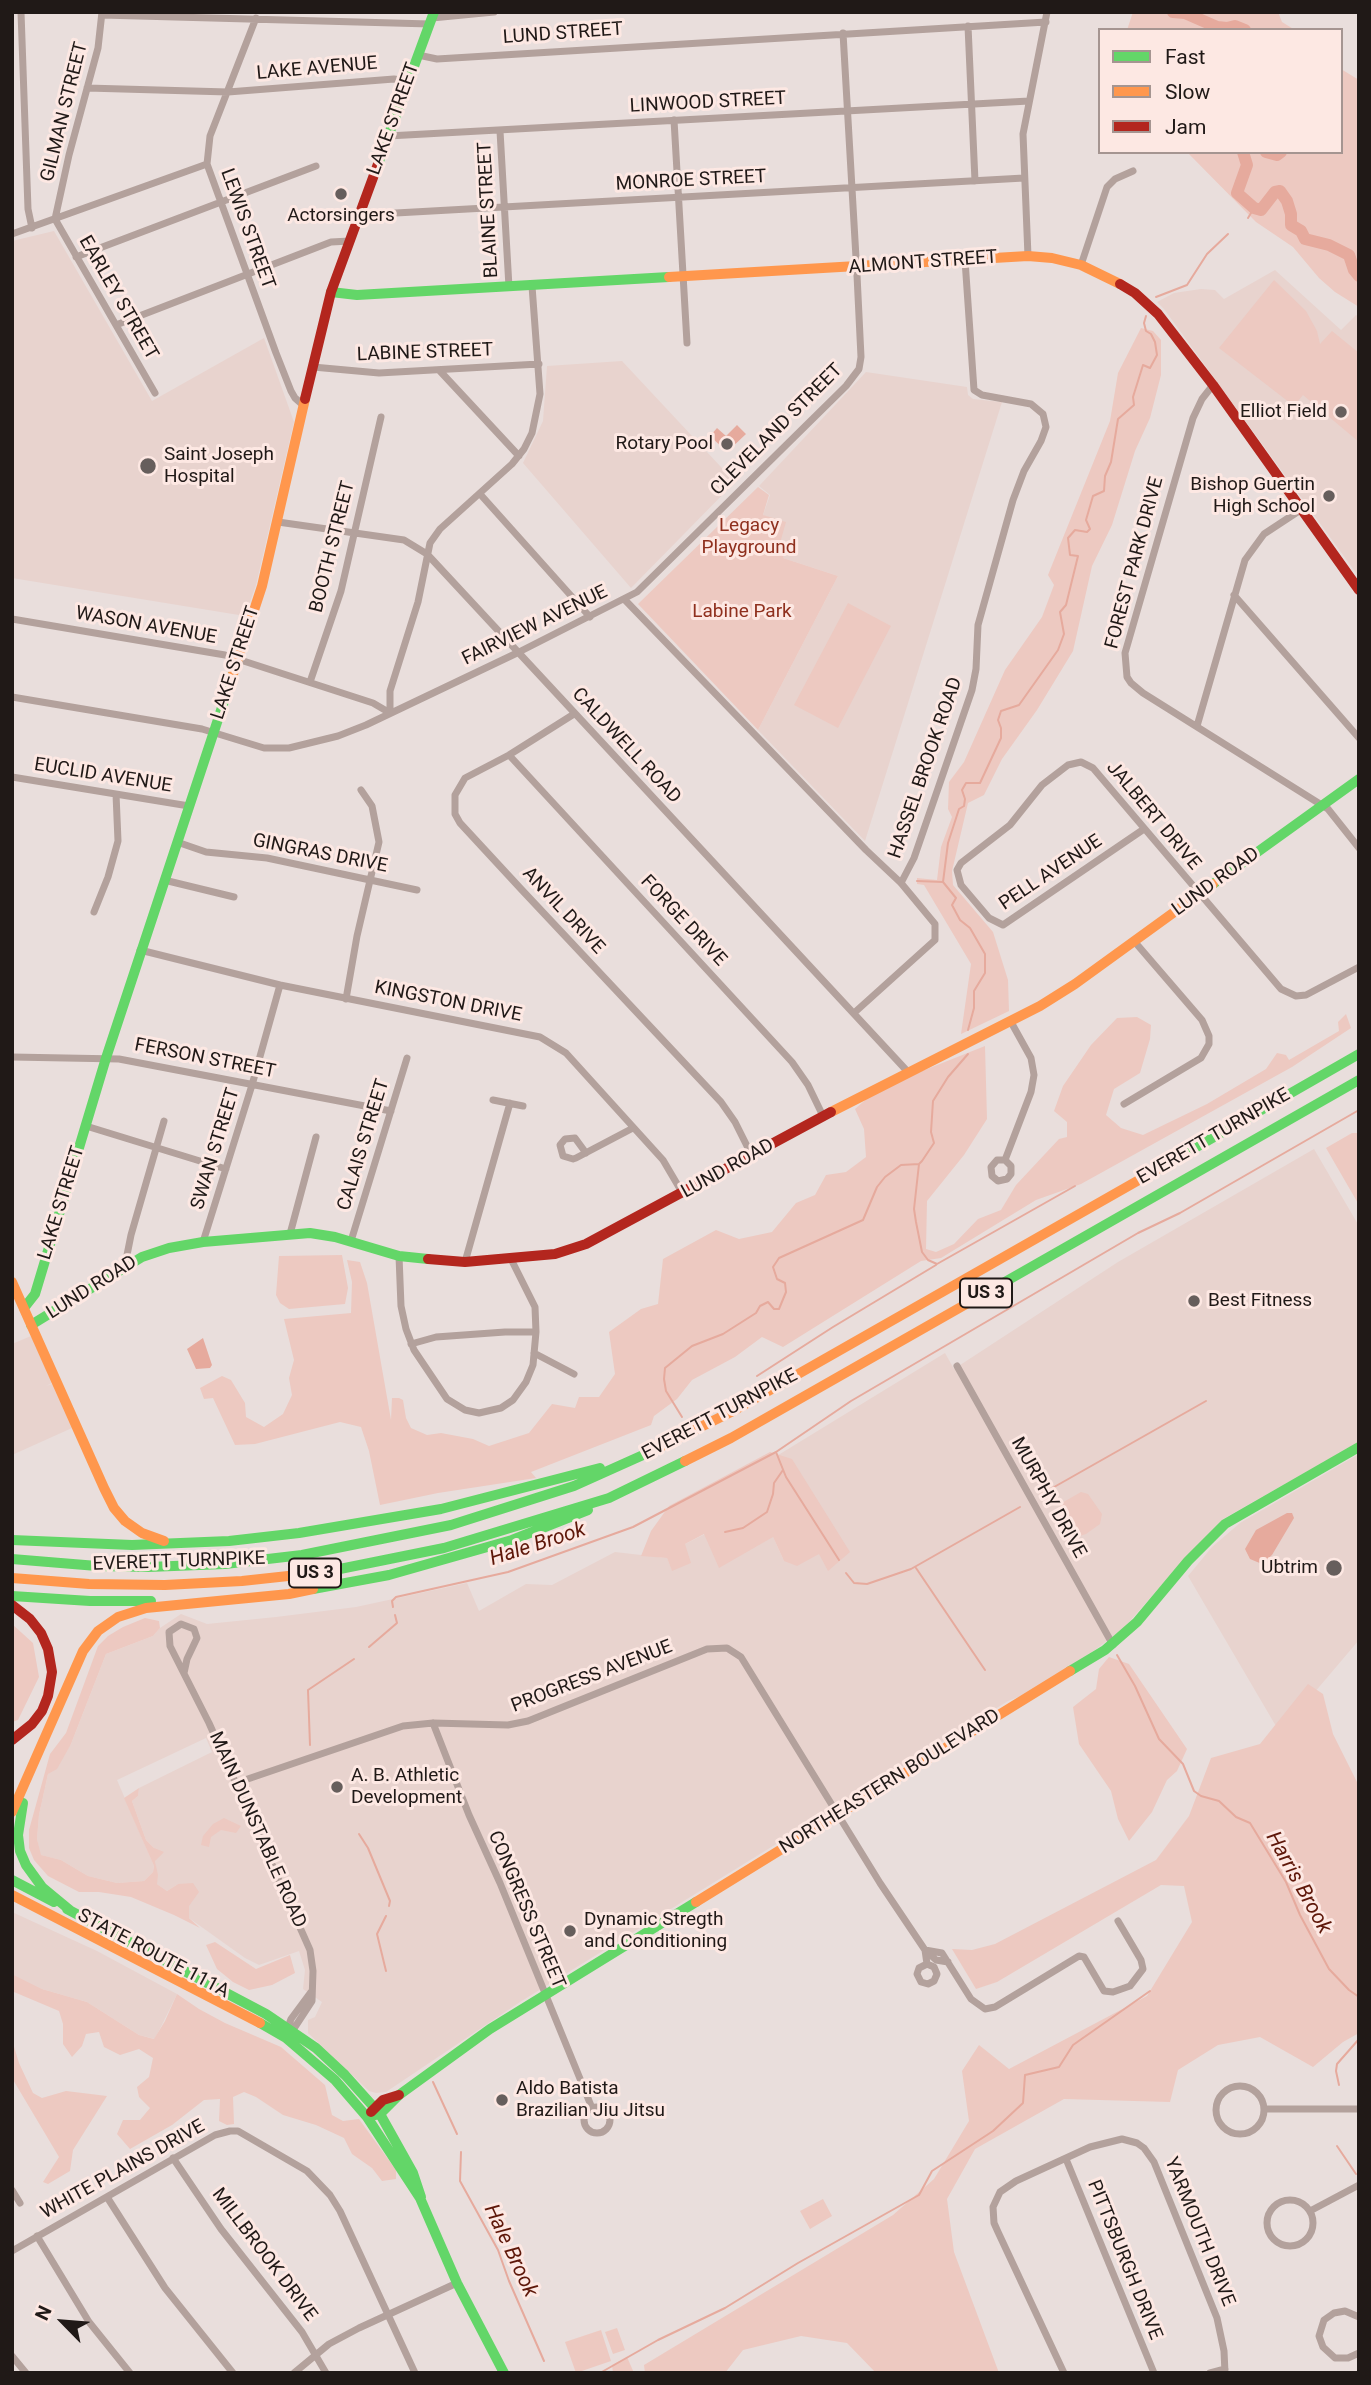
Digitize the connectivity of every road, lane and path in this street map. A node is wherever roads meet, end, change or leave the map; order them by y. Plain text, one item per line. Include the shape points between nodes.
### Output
1 (21, 12) edge
2 (494, 12) edge
3 (1047, 12) edge
4 (102, 14) edge
5 (256, 18) junction
6 (432, 18) edge
7 (1046, 22) junction
8 (968, 26) junction
9 (843, 33) junction
10 (418, 55) junction
11 (408, 80) junction
12 (87, 88) junction
13 (228, 92) junction
14 (1029, 102) junction
15 (971, 104) junction
16 (847, 111) junction
17 (674, 120) junction
18 (500, 131) junction
19 (388, 136) junction
20 (207, 164) junction
21 (316, 166) dead end
22 (1133, 171) dead end
23 (1024, 178) junction
24 (975, 181) junction
25 (851, 187) junction
26 (678, 197) junction
27 (219, 203) junction
28 (504, 208) junction
29 (360, 215) junction
30 (55, 219) junction
31 (32, 228) junction
32 (12, 234) edge
33 (350, 241) junction
34 (1028, 256) junction
35 (76, 257) junction
36 (965, 260) junction
37 (1081, 265) junction
38 (856, 267) junction
39 (246, 275) junction
40 (682, 277) junction
41 (532, 286) junction
42 (509, 287) junction
43 (331, 292) junction
44 (116, 325) junction
45 (687, 343) dead end
46 (539, 364) junction
47 (313, 367) junction
48 (439, 370) junction
49 (1213, 385) junction
50 (155, 393) dead end
51 (303, 405) junction
52 (381, 418) dead end
53 (519, 456) junction
54 (480, 494) junction
55 (1302, 509) junction
56 (278, 522) junction
57 (354, 533) junction
58 (427, 554) junction
59 (1359, 590) edge
60 (1234, 595) junction
61 (625, 600) junction
62 (590, 617) junction
63 (12, 619) edge
64 (517, 653) junction
65 (238, 659) junction
66 (310, 682) junction
67 (12, 697) edge
68 (390, 713) junction
69 (574, 714) junction
70 (1197, 726) junction
71 (214, 732) junction
72 (1359, 738) edge
73 (509, 755) junction
74 (1081, 762) joint
75 (12, 777) edge
76 (1359, 779) edge
77 (361, 790) dead end
78 (116, 794) junction
79 (1322, 805) junction
80 (189, 806) junction
81 (1144, 829) junction
82 (177, 842) junction
83 (1359, 848) edge
84 (164, 880) junction
85 (370, 880) junction
86 (901, 883) junction
87 (417, 890) dead end
88 (1199, 894) junction
89 (234, 897) dead end
90 (94, 912) dead end
91 (1135, 941) junction
92 (140, 950) junction
93 (1359, 967) edge
94 (279, 985) junction
95 (346, 999) junction
96 (855, 1013) junction
97 (1011, 1022) junction
98 (1359, 1053) edge
99 (12, 1057) edge
100 (106, 1058) junction
101 (407, 1058) dead end
102 (908, 1072) junction
103 (1359, 1080) edge
104 (252, 1085) junction
105 (493, 1100) dead end
106 (510, 1104) junction
107 (1124, 1104) dead end
108 (523, 1106) dead end
109 (391, 1111) junction
110 (823, 1116) junction
111 (164, 1121) dead end
112 (86, 1126) junction
113 (633, 1128) junction
114 (316, 1137) dead end
115 (156, 1147) junction
116 (586, 1153) dead end
117 (752, 1156) junction
118 (1004, 1160) dead end
119 (226, 1169) junction
120 (683, 1194) junction
121 (290, 1234) junction
122 (351, 1241) junction
123 (203, 1242) junction
124 (399, 1256) junction
125 (511, 1259) junction
126 (465, 1262) junction
127 (128, 1264) junction
128 (12, 1282) edge
129 (24, 1308) junction
130 (31, 1325) junction
131 (536, 1332) junction
132 (411, 1344) junction
133 (534, 1353) junction
134 (957, 1366) dead end
135 (574, 1374) dead end
136 (1359, 1447) edge
137 (645, 1456) junction
138 (609, 1498) junction
139 (12, 1540) edge
140 (179, 1543) junction
141 (12, 1559) edge
142 (12, 1578) edge
143 (12, 1596) edge
144 (243, 1599) junction
145 (12, 1605) edge
146 (1113, 1645) junction
147 (184, 1673) junction
148 (70, 1680) junction
149 (433, 1723) junction
150 (12, 1740) edge
151 (236, 1783) junction
152 (12, 1812) edge
153 (838, 1814) junction
154 (12, 1880) edge
155 (12, 1895) edge
156 (71, 1911) junction
157 (1118, 1921) dead end
158 (925, 1950) junction
159 (927, 1964) dead end
160 (546, 1995) junction
161 (289, 2032) junction
162 (593, 2108) dead end
163 (1264, 2109) junction
164 (1359, 2109) edge
165 (377, 2110) junction
166 (367, 2117) junction
167 (173, 2158) junction
168 (1066, 2159) junction
169 (1359, 2185) edge
170 (12, 2190) edge
171 (107, 2197) junction
172 (421, 2198) junction
173 (20, 2203) dead end
174 (1310, 2211) junction
175 (37, 2236) junction
176 (12, 2251) edge
177 (457, 2283) junction
178 (388, 2315) junction
179 (1359, 2317) edge
180 (317, 2354) junction
181 (12, 2356) edge
182 (1358, 2356) edge
183 (1225, 2371) edge
184 (26, 2373) edge
185 (130, 2373) edge
186 (233, 2373) edge
187 (294, 2373) edge
188 (326, 2373) edge
189 (415, 2373) edge
190 (504, 2373) edge
191 (1064, 2373) edge
192 (1154, 2373) edge
193 (1210, 2373) edge

1 - 31 street
2 - 6 street
3 - 7 street
4 - 5 street
4 - 12 street, GILMAN STREET
5 - 6 street
5 - 13 street, LEWIS STREET
6 - 10 main road, LAKE STREET
7 - 8 street, LUND STREET
7 - 14 street
8 - 9 street, LUND STREET
8 - 15 street
9 - 10 street, LUND STREET via 437,58
9 - 16 street, CLEVELAND STREET
10 - 11 main road, LAKE STREET
11 - 13 street, LAKE AVENUE
11 - 19 main road, LAKE STREET
12 - 13 street, LAKE AVENUE
12 - 30 street, GILMAN STREET
13 - 20 street, LEWIS STREET via 208,144
14 - 15 street, LINWOOD STREET
14 - 23 street via 1023,134
15 - 16 street, LINWOOD STREET
15 - 24 street
16 - 17 street, LINWOOD STREET
16 - 25 street, CLEVELAND STREET
17 - 18 street, LINWOOD STREET
17 - 26 street
18 - 19 street, LINWOOD STREET
18 - 28 street, BLAINE STREET
19 - 29 main road, LAKE STREET
20 - 27 street, LEWIS STREET
20 - 30 street
21 - 27 street
22 - 37 street via 1107,187
23 - 24 street, MONROE STREET
23 - 34 street
24 - 25 street, MONROE STREET
25 - 26 street, MONROE STREET
25 - 38 street, CLEVELAND STREET
26 - 28 street, MONROE STREET
26 - 40 street
27 - 35 street
27 - 39 street, LEWIS STREET
28 - 29 street, MONROE STREET
28 - 42 street, BLAINE STREET
29 - 33 main road, LAKE STREET
30 - 31 street
30 - 35 street, EARLEY STREET
31 - 32 street
33 - 39 street via 331,242
33 - 43 main road, LAKE STREET
34 - 36 main road, ALMONT STREET
34 - 37 main road, ALMONT STREET
35 - 44 street, EARLEY STREET
36 - 38 main road, ALMONT STREET
36 - 86 street, HASSEL BROOK ROAD via 974,390 1031,404 1043,414 1046,427 1016,492 978,625 972,690 914,858
37 - 49 main road, ALMONT STREET via 1117,281 1148,304
38 - 40 main road, ALMONT STREET
38 - 61 street, CLEVELAND STREET via 861,357 855,375 651,580
39 - 44 street
39 - 51 street, LEWIS STREET via 291,391
40 - 41 main road, ALMONT STREET
40 - 45 street
41 - 42 main road, ALMONT STREET
41 - 46 street
42 - 43 main road, ALMONT STREET via 357,295
43 - 47 main road, LAKE STREET
44 - 50 street, EARLEY STREET
46 - 48 street, LABINE STREET
46 - 53 street via 537,414
47 - 48 street, LABINE STREET via 379,373
47 - 51 main road, LAKE STREET
48 - 53 street
49 - 55 main road, ALMONT STREET
49 - 70 street, FOREST PARK DRIVE via 1192,418 1124,661 1131,683
51 - 56 main road, LAKE STREET
52 - 57 street, BOOTH STREET
53 - 54 street
54 - 58 street via 435,536
54 - 62 street
55 - 59 main road, ALMONT STREET
55 - 60 street via 1256,542
56 - 57 street, CALDWELL ROAD
56 - 65 main road, LAKE STREET
57 - 58 street, CALDWELL ROAD via 404,540
57 - 66 street, BOOTH STREET via 341,591
58 - 64 street, CALDWELL ROAD
58 - 68 street via 418,602 390,691
60 - 70 street
60 - 72 street
61 - 62 street, FAIRVIEW AVENUE
61 - 86 street, FAIRVIEW AVENUE
62 - 64 street, FAIRVIEW AVENUE
63 - 65 street, WASON AVENUE
64 - 68 street, FAIRVIEW AVENUE
64 - 69 street, CALDWELL ROAD
65 - 66 street, WASON AVENUE
65 - 71 main road, LAKE STREET
66 - 68 street, WASON AVENUE
67 - 71 street, FAIRVIEW AVENUE
68 - 71 street, FAIRVIEW AVENUE via 353,731 289,748 264,748
69 - 73 street, ANVIL DRIVE
69 - 96 street, CALDWELL ROAD
70 - 79 street, FOREST PARK DRIVE
71 - 80 main road, LAKE STREET
73 - 110 street, FORGE DRIVE via 792,1062
73 - 117 street, ANVIL DRIVE via 460,784 453,801 458,820 721,1102
74 - 81 street, JALBERT DRIVE via 1093,768
74 - 81 street, PELL AVENUE via 1068,765 1042,785 1010,825 961,863 957,870 961,886 976,905 1003,925
75 - 78 street, EUCLID AVENUE
76 - 79 main road, LUND ROAD
77 - 85 street via 372,806 379,837
78 - 80 street, EUCLID AVENUE
78 - 90 street via 118,841
79 - 83 street, FOREST PARK DRIVE
79 - 88 main road, LUND ROAD
80 - 82 main road, LAKE STREET
81 - 88 street, JALBERT DRIVE
82 - 84 main road, LAKE STREET
82 - 85 street, GINGRAS DRIVE via 212,853 267,858
84 - 89 street
84 - 92 main road, LAKE STREET
85 - 87 street, GINGRAS DRIVE
85 - 95 street
86 - 96 street, FAIRVIEW AVENUE via 935,924 935,940
88 - 91 main road, LUND ROAD
88 - 93 street, JALBERT DRIVE via 1288,993 1306,995
91 - 97 main road, LUND ROAD
91 - 107 street via 1202,1020 1209,1044 1200,1058
92 - 94 street, KINGSTON DRIVE
92 - 100 main road, LAKE STREET
94 - 95 street, KINGSTON DRIVE
94 - 104 street, SWAN STREET
95 - 113 street, KINGSTON DRIVE via 540,1037 566,1053
96 - 102 street, CALDWELL ROAD
97 - 102 main road, LUND ROAD
97 - 118 street via 1031,1058 1034,1075
98 - 137 main road, EVERETT TURNPIKE / US 3 via 735,1410
99 - 100 street, FERSON STREET
100 - 104 street, FERSON STREET
100 - 112 main road, LAKE STREET
101 - 109 street, CALAIS STREET
102 - 110 main road, LUND ROAD
103 - 138 main road, EVERETT TURNPIKE / US 3 via 742,1432
104 - 109 street, FERSON STREET
104 - 119 street, SWAN STREET
105 - 106 street
106 - 108 street
106 - 126 street
109 - 122 street, CALAIS STREET
110 - 117 main road, LUND ROAD
111 - 115 street
112 - 115 street
112 - 129 main road, LAKE STREET via 35,1294
113 - 116 street
113 - 120 street, KINGSTON DRIVE via 663,1160
114 - 121 street
115 - 119 street
115 - 127 street via 131,1235
117 - 120 main road, LUND ROAD
119 - 123 street, SWAN STREET
120 - 125 main road, LUND ROAD via 571,1250
121 - 122 main road, LUND ROAD
121 - 123 main road, LUND ROAD
122 - 124 main road, LUND ROAD
123 - 127 main road, LUND ROAD via 153,1253
124 - 126 main road, LUND ROAD
124 - 132 street via 400,1299
125 - 126 main road, LUND ROAD
125 - 131 street via 533,1301
127 - 130 main road, LUND ROAD
128 - 129 main road
129 - 130 main road
130 - 140 main road via 114,1508 152,1538
131 - 132 street via 436,1337
131 - 133 street
132 - 133 street via 447,1399 472,1412 494,1411 513,1400 526,1382
133 - 135 street
134 - 146 street, MURPHY DRIVE
136 - 146 main road, NORTHEASTERN BOULEVARD via 1225,1524
137 - 140 main road via 413,1515 278,1536
137 - 141 main road, EVERETT TURNPIKE / US 3 via 476,1518 327,1552 161,1566
138 - 142 main road, EVERETT TURNPIKE / US 3 via 444,1548 306,1574 165,1585
138 - 144 main road via 560,1523 451,1559 326,1587
139 - 140 main road
143 - 144 main road via 136,1602
144 - 148 main road via 152,1608 118,1617 88,1644
145 - 150 main road via 41,1633 52,1672 42,1711
146 - 153 main road, NORTHEASTERN BOULEVARD
147 - 147 street, MAIN DUNSTABLE ROAD via 168,1641 172,1628 181,1624 194,1629 197,1638
147 - 151 street, MAIN DUNSTABLE ROAD
148 - 152 main road
148 - 156 main road via 22,1806 18,1835 31,1874
149 - 151 street, PROGRESS AVENUE via 386,1731
149 - 153 street, PROGRESS AVENUE via 508,1725 528,1721 716,1647 732,1649
149 - 160 street, CONGRESS STREET
151 - 161 street, MAIN DUNSTABLE ROAD via 310,1950 312,2001
153 - 158 street
153 - 160 main road, NORTHEASTERN BOULEVARD
154 - 156 main road, STATE ROUTE 111A
155 - 161 main road, STATE ROUTE 111A
156 - 161 main road, STATE ROUTE 111A via 255,2008
157 - 158 street via 1143,1969 1130,1986 1113,1993 1104,1991 1079,1956 985,2009 971,1999 938,1951
158 - 159 street
160 - 162 street, CONGRESS STREET
160 - 165 main road, NORTHEASTERN BOULEVARD via 463,2047
161 - 165 main road via 328,2059
161 - 166 main road
163 - 163 street via 1256,2092 1239,2085 1222,2094 1216,2112 1225,2129 1241,2134 1256,2128
163 - 164 street
165 - 166 main road
165 - 172 main road via 410,2165
166 - 172 main road
167 - 171 street, WHITE PLAINS DRIVE
167 - 178 street, WHITE PLAINS DRIVE via 215,2135 238,2131 307,2171 340,2211
167 - 180 street, MILLBROOK DRIVE
168 - 183 street, YARMOUTH DRIVE via 1122,2139 1149,2153 1217,2318
168 - 191 street, YARMOUTH DRIVE via 1007,2186 996,2199 993,2215
168 - 192 street, PITTSBURGH DRIVE
169 - 174 street
170 - 173 street
171 - 175 street, WHITE PLAINS DRIVE
171 - 186 street via 165,2288
172 - 177 main road
174 - 174 street via 1312,2230 1303,2242 1284,2246 1269,2234 1267,2215 1280,2201 1295,2200
175 - 176 street, WHITE PLAINS DRIVE
175 - 185 street via 89,2322
177 - 178 street
177 - 190 main road
178 - 180 street
178 - 189 street, WHITE PLAINS DRIVE
179 - 182 street via 1345,2311 1334,2313 1324,2320 1320,2332 1328,2354 1343,2359
180 - 187 street
180 - 188 street, MILLBROOK DRIVE
181 - 184 street
183 - 193 street

